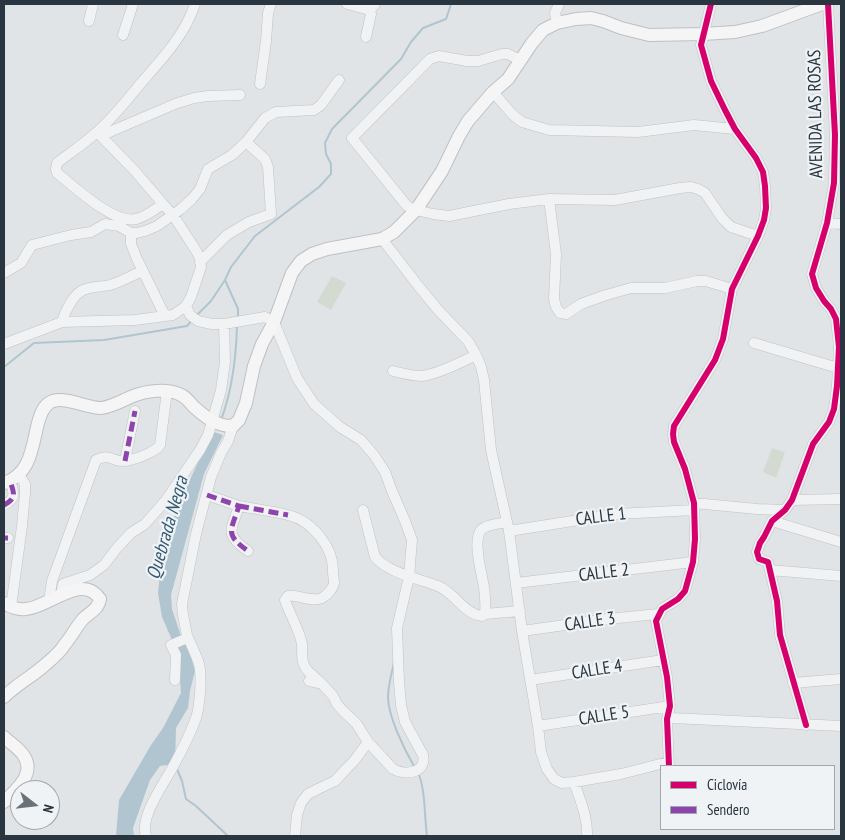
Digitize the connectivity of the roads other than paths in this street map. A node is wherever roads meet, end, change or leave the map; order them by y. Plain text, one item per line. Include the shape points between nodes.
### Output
1 (93, 4) edge
2 (134, 4) edge
3 (195, 4) edge
4 (270, 4) edge
5 (347, 4) edge
6 (559, 4) edge
7 (710, 4) edge
8 (822, 4) edge
9 (828, 4) edge
10 (373, 7) edge
11 (89, 21) dead end
12 (556, 23) junction
13 (703, 34) junction
14 (123, 35) dead end
15 (366, 37) dead end
16 (520, 60) junction
17 (339, 80) dead end
18 (260, 84) dead end
19 (493, 92) junction
20 (240, 95) dead end
21 (735, 129) junction
22 (99, 134) junction
23 (838, 135) edge
24 (246, 142) junction
25 (549, 199) junction
26 (163, 204) junction
27 (416, 210) junction
28 (173, 215) junction
29 (827, 223) junction
30 (841, 224) edge
31 (131, 232) junction
32 (758, 236) junction
33 (382, 239) junction
34 (200, 262) junction
35 (142, 270) junction
36 (4, 273) edge
37 (732, 289) junction
38 (191, 314) junction
39 (165, 316) junction
40 (62, 322) junction
41 (274, 322) junction
42 (228, 324) junction
43 (754, 343) dead end
44 (4, 344) edge
45 (476, 355) junction
46 (838, 368) junction
47 (393, 371) dead end
48 (167, 391) junction
49 (135, 411) dead end
50 (222, 425) junction
51 (125, 461) junction
52 (11, 479) edge
53 (207, 495) junction
54 (841, 499) edge
55 (792, 500) junction
56 (4, 505) edge
57 (238, 506) junction
58 (694, 506) junction
59 (363, 510) dead end
60 (785, 510) junction
61 (772, 521) junction
62 (508, 526) junction
63 (841, 542) edge
64 (248, 551) dead end
65 (693, 562) junction
66 (770, 570) junction
67 (841, 576) edge
68 (409, 577) junction
69 (516, 583) junction
70 (61, 594) junction
71 (49, 601) junction
72 (7, 605) edge
73 (520, 611) junction
74 (485, 614) junction
75 (658, 614) junction
76 (522, 631) junction
77 (186, 637) junction
78 (663, 660) junction
79 (841, 679) edge
80 (175, 680) dead end
81 (530, 680) junction
82 (310, 681) dead end
83 (792, 683) junction
84 (322, 684) junction
85 (4, 697) edge
86 (670, 706) junction
87 (667, 720) junction
88 (806, 725) junction
89 (538, 726) junction
90 (841, 726) edge
91 (4, 738) edge
92 (368, 742) junction
93 (668, 764) edge
94 (660, 766) edge
95 (574, 782) junction
96 (4, 802) edge
97 (146, 836) edge
98 (295, 836) edge
99 (587, 836) edge

1 - 11 street
2 - 14 street
3 - 22 street via 185,27 162,59
4 - 18 street
5 - 10 street
6 - 12 street via 555,13
7 - 13 street
8 - 13 main road via 762,26
9 - 23 street, AVENIDA LAS ROSAS
10 - 15 street
12 - 13 main road via 591,18 649,35
12 - 16 main road via 543,30
13 - 21 street via 701,45 711,81
16 - 19 main road via 508,79
16 - 27 street via 508,54 478,61 439,56 430,58 352,138 399,197
17 - 24 street via 314,110 276,112 265,118
19 - 21 street via 522,122 549,130 638,132 694,126
19 - 27 main road via 468,121 442,171
20 - 22 street via 194,98
21 - 32 street via 763,172 766,208
22 - 26 street
22 - 26 street via 57,163 57,173 97,205 118,216 134,220
23 - 29 street, AVENIDA LAS ROSAS
24 - 28 street via 208,169 200,189
24 - 34 street via 260,154 268,167 271,214 227,235
25 - 27 street via 449,216
25 - 32 street via 615,200 691,187 705,193 731,226
25 - 37 street via 556,254 554,299 560,313 566,314 581,304 631,288 665,288 706,281
26 - 28 street
27 - 33 main road
28 - 31 street via 145,231
28 - 34 street
29 - 30 street
29 - 46 street, AVENIDA LAS ROSAS via 812,274 816,288 836,318
31 - 35 street via 130,244
31 - 36 street via 105,224 91,232 32,245 21,262
32 - 37 street
33 - 41 main road via 327,249 301,261 292,273
33 - 45 street via 420,288 468,341
34 - 38 street via 191,297
35 - 39 street
35 - 40 street via 111,285 83,290 69,306
37 - 58 street via 723,339 715,360 674,426 674,442 686,469
38 - 39 street
38 - 42 street via 212,324
39 - 40 street
40 - 44 street
41 - 42 street via 265,318
41 - 50 main road via 254,366 239,420
41 - 68 street via 308,396 340,427 361,440 385,472 412,540
42 - 50 street via 221,390
43 - 46 street
45 - 47 street via 422,376
45 - 62 street via 484,380 491,450
46 - 55 street, AVENIDA LAS ROSAS via 834,409 813,444
48 - 50 main road via 186,398
48 - 51 street via 160,445 154,451
48 - 52 main road via 135,395 104,408 60,400 49,403 43,409 25,467
49 - 51 street
50 - 53 street via 228,441 211,477
50 - 70 street via 208,434 166,500 145,524 117,548 104,566 90,575 63,584
51 - 71 street via 103,456 96,460 52,581
52 - 56 street via 14,496
52 - 72 street via 24,484 25,493
53 - 57 street
53 - 77 street via 182,604
54 - 55 street
55 - 60 street, AVENIDA LAS ROSAS
57 - 64 street via 232,537
57 - 84 street via 298,519 313,530 329,550 334,565 332,588 322,598 312,600 295,595 285,600 296,624 304,666
58 - 60 street, CALLE 1
58 - 62 street, CALLE 1
58 - 65 street via 696,539
59 - 68 street via 379,563
60 - 61 street, AVENIDA LAS ROSAS
61 - 63 street
61 - 66 street via 757,552 759,560 768,562
62 - 69 street
62 - 74 street, CALLE 1 via 486,526 478,537
65 - 69 street, CALLE 2
65 - 75 street via 685,591
66 - 67 street
66 - 83 street via 780,635
68 - 74 street via 447,591 472,613
68 - 92 street via 398,628 401,705 405,722 424,760 417,770 397,771
69 - 73 street
70 - 71 main road
70 - 85 main road via 85,589 97,595 99,605 84,617 47,664
71 - 72 main road via 25,610
73 - 74 street
73 - 76 street
75 - 76 street, CALLE 3
75 - 78 street via 656,621
76 - 81 street
77 - 80 street via 171,645 176,655
77 - 97 street via 199,665 200,694 196,717 145,820
78 - 81 street, CALLE 4
78 - 86 street
79 - 83 street
81 - 89 street
82 - 84 street
83 - 88 street
84 - 92 street
86 - 87 street
86 - 89 street, CALLE 5
87 - 88 street
87 - 93 street
88 - 90 street
89 - 95 street via 547,769 554,779 562,783
91 - 96 main road via 25,757 28,766 25,779
92 - 98 street via 335,782 308,794 301,803
94 - 95 street
95 - 99 street via 586,818

